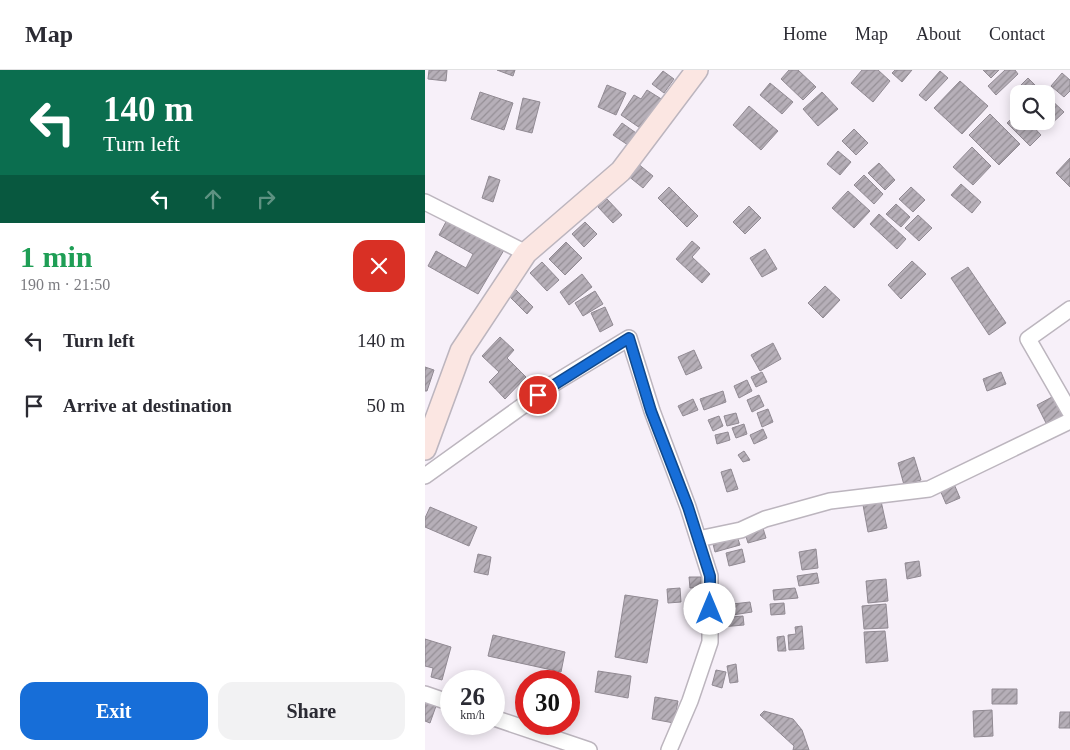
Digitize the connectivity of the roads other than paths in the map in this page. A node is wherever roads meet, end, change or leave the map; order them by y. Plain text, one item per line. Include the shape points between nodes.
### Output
1 (697, 70) edge
2 (425, 202) edge
3 (526, 252) junction
4 (1070, 309) edge
5 (1070, 412) edge
6 (1070, 421) edge
7 (425, 449) edge
8 (425, 476) edge
9 (698, 540) junction
10 (425, 694) edge
11 (440, 699) edge
12 (505, 722) edge
13 (589, 750) edge
14 (669, 750) edge

1 - 3 street via 621,171
2 - 3 street
3 - 7 street via 461,351
4 - 5 street via 1028,339
6 - 9 street via 929,490 830,502
8 - 9 street via 553,384 629,338 651,411
9 - 14 street via 710,576 710,642
10 - 11 street
12 - 13 street

